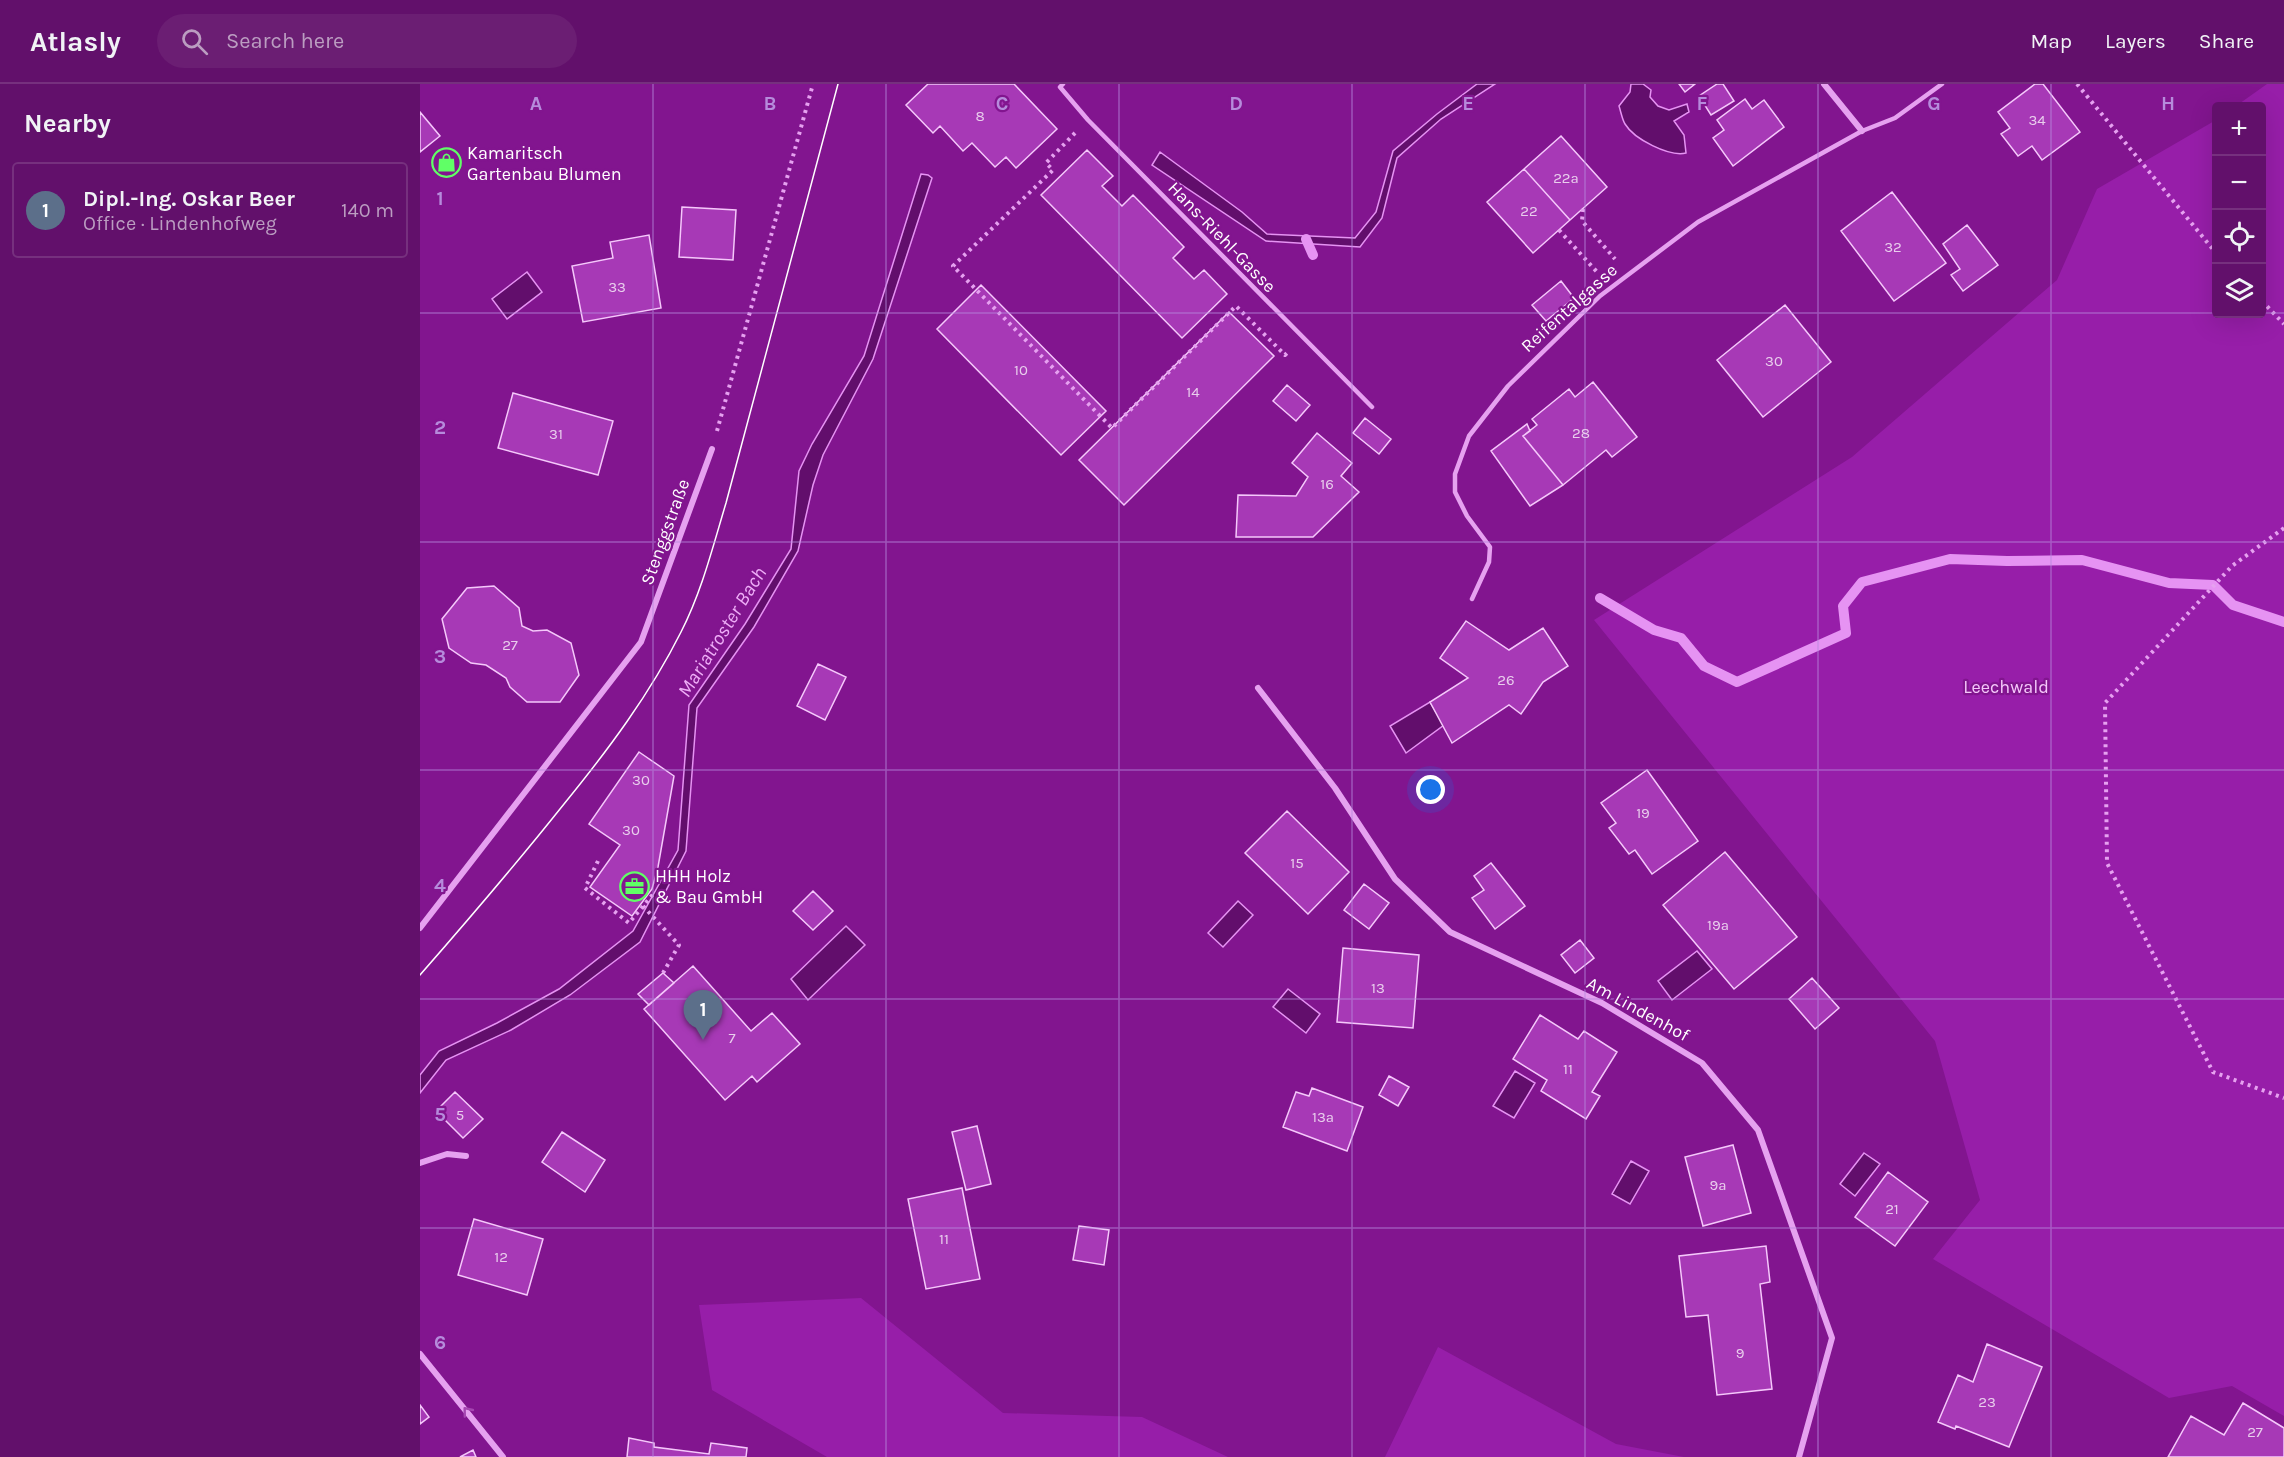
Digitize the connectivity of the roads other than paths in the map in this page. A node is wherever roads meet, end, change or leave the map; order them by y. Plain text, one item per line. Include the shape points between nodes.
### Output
1 (1063, 84) edge
2 (1824, 84) edge
3 (1942, 84) edge
4 (1862, 131) junction
5 (1372, 407) dead end
6 (712, 449) road end
7 (1472, 599) dead end
8 (1258, 688) dead end
9 (420, 928) edge
10 (466, 1156) dead end
11 (420, 1163) edge
12 (420, 1354) edge
13 (503, 1457) edge
14 (1799, 1457) edge

1 - 5 lane, Hans-Riehl-Gasse via 1060,87 1088,120
2 - 4 street
3 - 4 lane, Reifentalgasse via 1895,118
4 - 7 lane, Reifentalgasse via 1698,222 1611,288 1508,386 1469,436 1455,474 1455,492 1490,547 1489,562
6 - 9 street, Stenggstraße via 641,642
8 - 14 street, Am Lindenhof via 1335,788 1395,879 1450,932 1602,1003 1702,1063 1758,1130 1832,1338
10 - 11 street via 447,1154
13 -> 12 street

